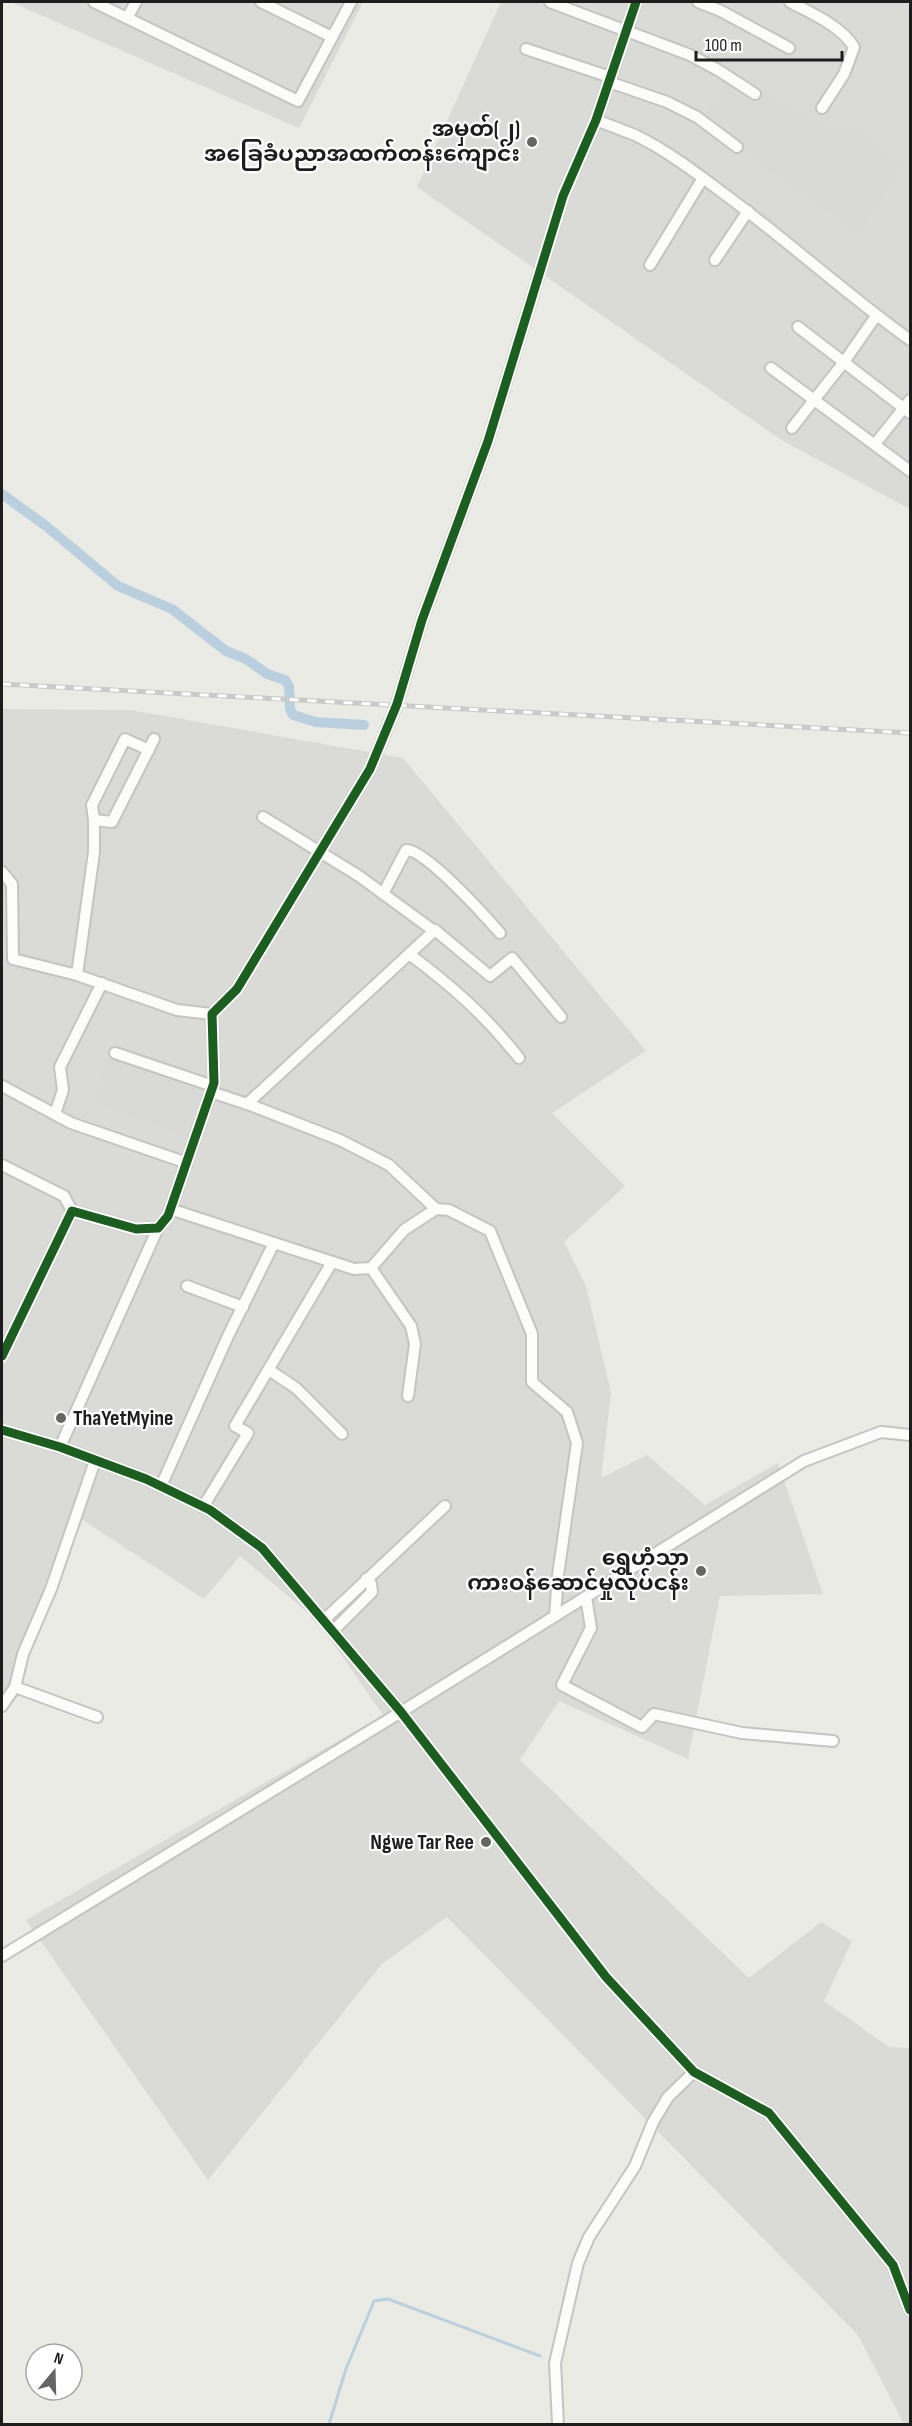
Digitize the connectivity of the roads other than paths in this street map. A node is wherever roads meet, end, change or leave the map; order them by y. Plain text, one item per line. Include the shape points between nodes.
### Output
1 (94, 2) edge
2 (136, 2) edge
3 (261, 2) edge
4 (351, 2) edge
5 (550, 2) edge
6 (636, 2) edge
7 (698, 2) edge
8 (790, 2) edge
9 (128, 18) junction
10 (627, 30) junction
11 (332, 37) junction
12 (789, 48) dead end
13 (526, 49) dead end
14 (610, 80) junction
15 (755, 94) dead end
16 (822, 108) dead end
17 (596, 120) junction
18 (737, 147) dead end
19 (703, 178) junction
20 (748, 211) junction
21 (715, 260) dead end
22 (650, 265) dead end
23 (876, 316) junction
24 (798, 327) dead end
25 (910, 340) edge
26 (844, 362) junction
27 (771, 368) dead end
28 (815, 399) junction
29 (908, 407) edge
30 (792, 428) dead end
31 (875, 444) junction
32 (910, 471) edge
33 (154, 739) dead end
34 (149, 750) junction
35 (263, 817) dead end
36 (94, 820) junction
37 (320, 852) junction
38 (2, 872) edge
39 (383, 894) junction
40 (434, 931) junction
41 (500, 933) dead end
42 (410, 954) junction
43 (77, 975) junction
44 (102, 983) junction
45 (212, 1014) junction
46 (561, 1017) dead end
47 (116, 1053) dead end
48 (519, 1058) dead end
49 (2, 1086) edge
50 (212, 1089) junction
51 (247, 1104) junction
52 (55, 1114) junction
53 (187, 1162) junction
54 (2, 1165) edge
55 (170, 1209) junction
56 (436, 1209) junction
57 (72, 1211) junction
58 (158, 1228) junction
59 (274, 1243) junction
60 (332, 1262) junction
61 (371, 1268) junction
62 (187, 1286) dead end
63 (243, 1307) junction
64 (2, 1356) edge
65 (269, 1370) junction
66 (408, 1396) dead end
67 (2, 1430) edge
68 (342, 1434) dead end
69 (910, 1436) edge
70 (60, 1447) junction
71 (95, 1461) junction
72 (161, 1486) junction
73 (445, 1506) dead end
74 (203, 1507) junction
75 (366, 1579) junction
76 (586, 1597) junction
77 (555, 1616) junction
78 (324, 1620) junction
79 (333, 1631) junction
80 (15, 1687) junction
81 (2, 1706) edge
82 (401, 1712) junction
83 (97, 1717) dead end
84 (833, 1741) dead end
85 (2, 1956) edge
86 (694, 2072) junction
87 (910, 2310) edge
88 (558, 2424) edge

1 - 9 street
2 - 9 street
3 - 11 street
4 - 11 street
5 - 10 street
6 - 10 street
7 - 12 street
8 - 16 street via 820,18 854,47 844,74
9 - 11 street via 298,101
10 - 14 street
10 - 15 street via 718,70
13 - 14 street
14 - 17 street
14 - 18 street via 697,117
17 - 19 street via 635,136
17 - 37 street via 563,196 489,441 422,620 397,704 370,769
19 - 20 street
19 - 22 street
20 - 21 street
20 - 23 street
23 - 25 street
23 - 26 street
24 - 26 street
26 - 28 street
26 - 29 street
27 - 28 street
28 - 30 street
28 - 31 street
29 - 31 street
31 - 32 street
33 - 34 street
34 - 36 street via 112,822
34 - 36 street via 125,739 92,805
35 - 37 street
36 - 43 street via 94,852
37 - 39 street
37 - 45 street via 237,989
38 - 43 street via 12,884 13,959
39 - 40 street
39 - 41 street via 406,850 411,850 455,886
40 - 42 street
40 - 46 street via 490,976 512,958
42 - 48 street via 457,990 495,1027
42 - 51 street
43 - 44 street
44 - 45 street via 177,1010
44 - 52 street via 60,1067 63,1090
45 - 50 street
47 - 50 street
49 - 52 street
50 - 51 street
50 - 53 street
51 - 56 street via 340,1140 389,1165
52 - 53 street
53 - 55 street
54 - 57 street via 64,1196
55 - 58 street
55 - 59 street
56 - 61 street via 404,1230
56 - 77 street via 449,1210 490,1231 532,1334 532,1382 567,1412 571,1422 577,1443
57 - 58 street via 136,1229
57 - 64 street
58 - 70 street
59 - 60 street
59 - 63 street
60 - 61 street via 354,1269
60 - 65 street
61 - 66 street via 411,1326 415,1344
62 - 63 street
63 - 72 street
65 - 68 street via 296,1388
65 - 74 street via 235,1426 248,1433
67 - 70 street
69 - 76 street via 881,1432 804,1461
70 - 71 street
71 - 72 street
71 - 80 street via 51,1590 23,1654
72 - 74 street
73 - 75 street
74 - 78 street via 262,1548
75 - 78 street
75 - 79 street via 372,1592
76 - 77 street
76 - 84 street via 591,1628 562,1685 642,1727 654,1714 742,1733
77 - 82 street
78 - 79 street
79 - 82 street
80 - 81 street
80 - 83 street
82 - 85 street
82 - 86 street via 606,1977
86 - 87 street via 769,2113 893,2265
86 - 88 street via 668,2097 635,2166 589,2237 578,2263 555,2363

